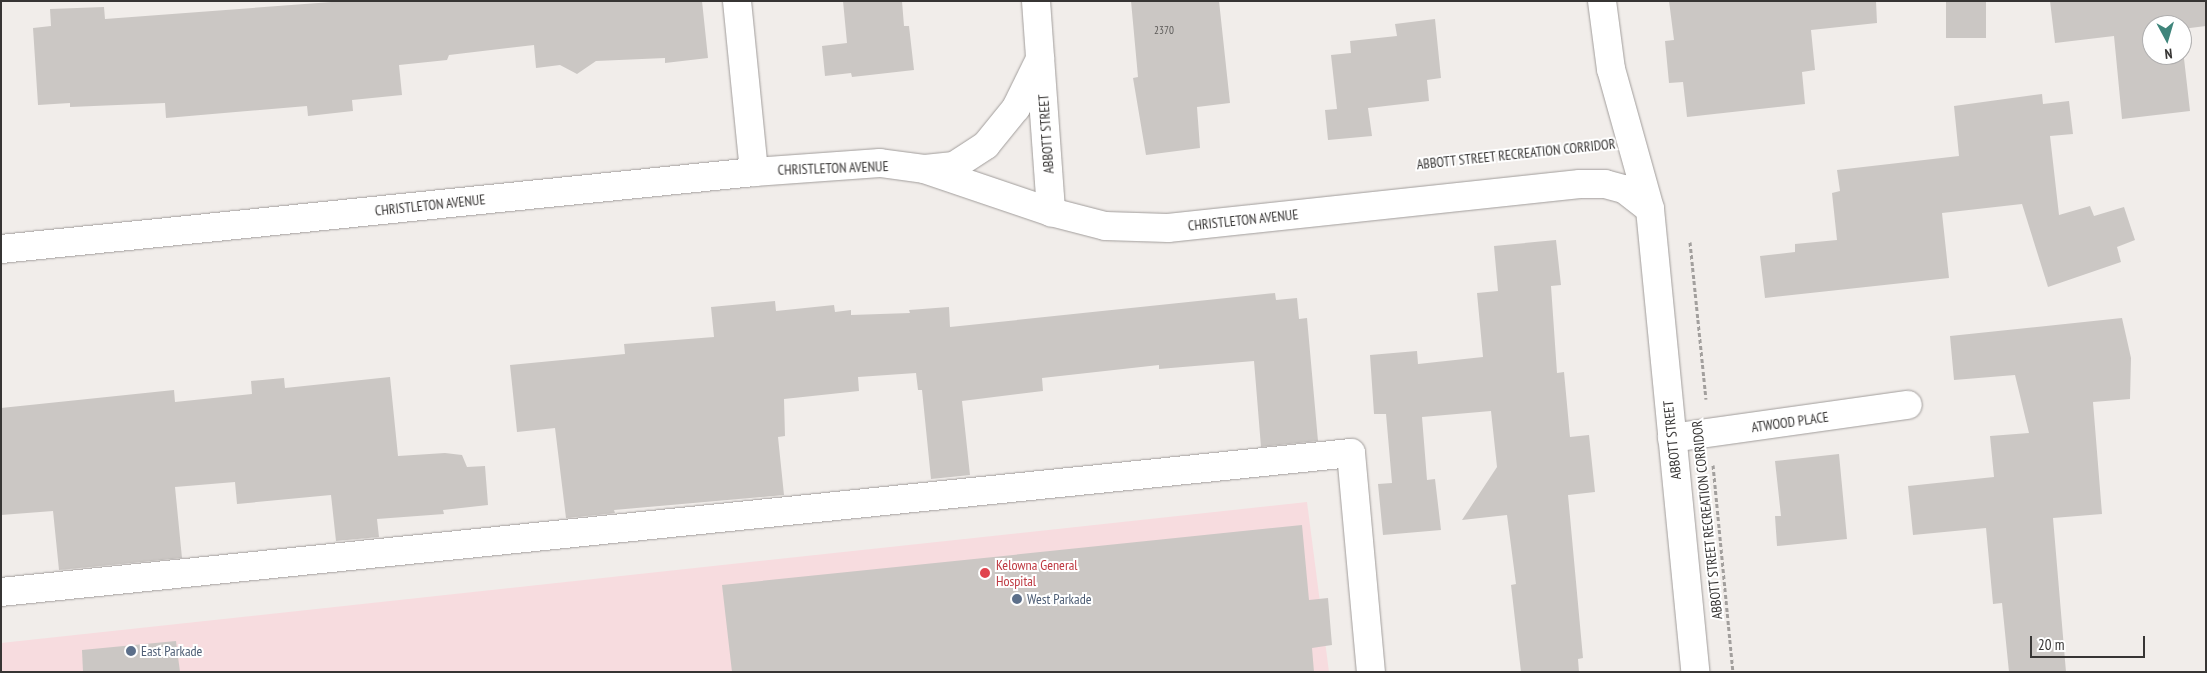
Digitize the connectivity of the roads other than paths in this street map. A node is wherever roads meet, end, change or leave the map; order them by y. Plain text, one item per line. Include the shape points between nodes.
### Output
1 (737, 1) edge
2 (1036, 1) edge
3 (1602, 1) edge
4 (1042, 56) junction
5 (924, 169) junction
6 (754, 172) junction
7 (1650, 209) junction
8 (1051, 212) junction
9 (1, 249) edge
10 (1908, 405) dead end
11 (1672, 438) junction
12 (1, 592) edge
13 (1371, 672) edge
14 (1695, 672) edge

1 - 6 street
2 - 4 street, ABBOTT STREET
3 - 7 street, ABBOTT STREET via 1611,69
4 - 5 street, ABBOTT STREET via 1016,108 986,145 954,166
4 - 8 street, ABBOTT STREET
5 - 6 street, CHRISTLETON AVENUE via 880,163
5 - 8 street, CHRISTLETON AVENUE
6 - 9 street, CHRISTLETON AVENUE
7 - 8 street, CHRISTLETON AVENUE via 1624,189 1605,184 1523,189 1168,228 1105,226
7 - 11 street, ABBOTT STREET
10 - 11 street, ATWOOD PLACE
11 - 14 street, ABBOTT STREET
12 - 13 street via 1351,453

